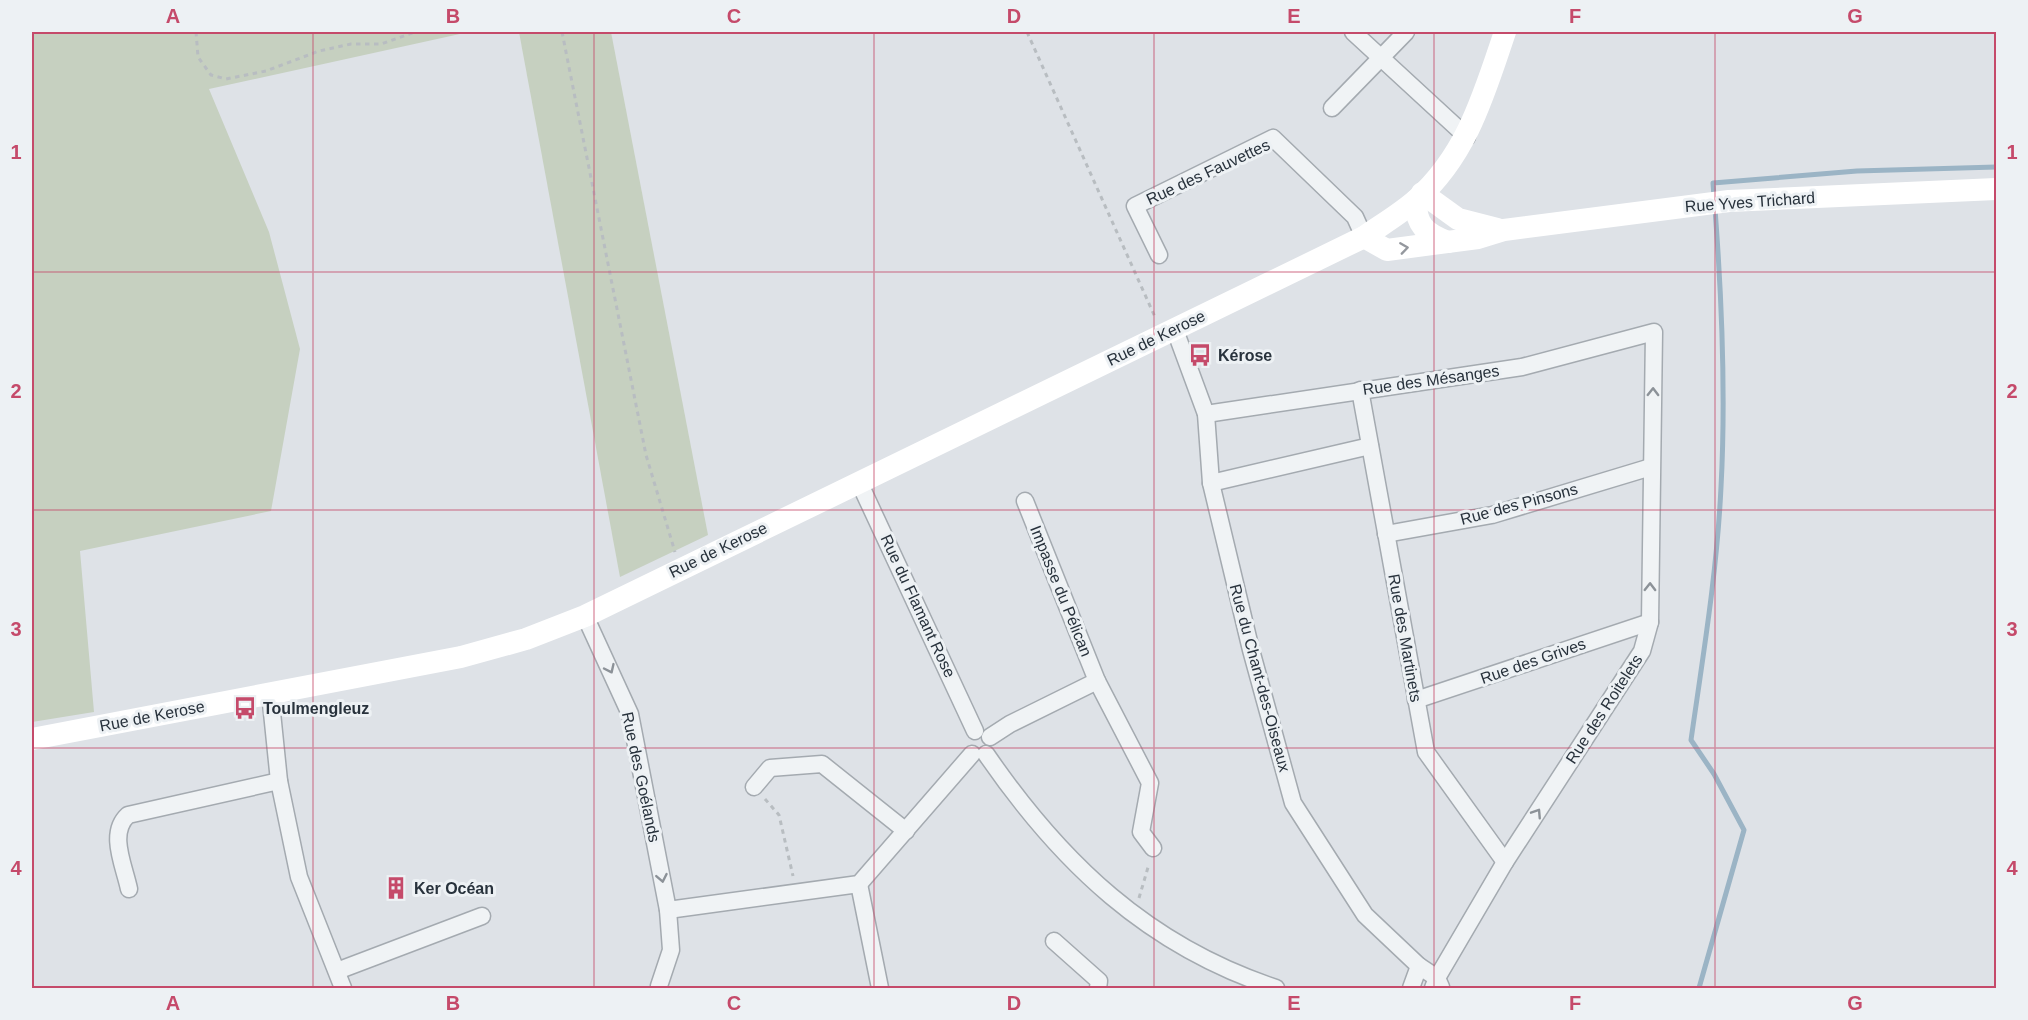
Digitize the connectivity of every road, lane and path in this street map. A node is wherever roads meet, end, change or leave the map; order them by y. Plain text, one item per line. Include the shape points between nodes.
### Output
1 (196, 32) edge
2 (415, 32) edge
3 (562, 32) edge
4 (1027, 32) edge
5 (1353, 32) edge
6 (1407, 32) edge
7 (1505, 32) edge
8 (1382, 58) junction
9 (1332, 108) dead end
10 (1467, 136) junction
11 (1996, 189) edge
12 (1419, 196) junction
13 (1504, 230) junction
14 (1364, 237) junction
15 (1448, 242) junction
16 (1159, 255) dead end
17 (1169, 332) junction
18 (1654, 332) joint
19 (1360, 390) junction
20 (1206, 414) junction
21 (1370, 446) junction
22 (1651, 467) junction
23 (859, 482) junction
24 (1211, 483) junction
25 (1025, 501) dead end
26 (1386, 534) junction
27 (680, 568) junction
28 (585, 616) junction
29 (1650, 622) junction
30 (1097, 681) junction
31 (270, 693) junction
32 (1416, 700) junction
33 (983, 734) junction
34 (32, 739) edge
35 (979, 754) junction
36 (279, 781) junction
37 (754, 787) joint
38 (906, 831) junction
39 (1153, 848) joint
40 (1505, 862) junction
41 (859, 884) junction
42 (129, 889) dead end
43 (797, 893) junction
44 (668, 910) junction
45 (1132, 914) junction
46 (482, 916) dead end
47 (1054, 941) dead end
48 (1419, 966) junction
49 (337, 971) junction
50 (1437, 985) edge
51 (659, 986) dead end
52 (343, 988) edge
53 (880, 988) edge
54 (1098, 988) edge
55 (1276, 988) edge
56 (1411, 988) edge

1 - 2 path via 198,57 212,75 226,79 266,71 319,51 351,44 381,44
3 - 27 path via 646,455
4 - 17 path
5 - 8 street
6 - 8 street
7 - 10 main road, Rue de Kerose
8 - 9 street
8 - 10 street
10 - 12 main road, Rue de Kerose
11 - 13 main road, Rue Yves Trichard via 1730,201
12 - 13 main road via 1458,219
12 - 14 main road, Rue de Kerose
12 - 15 main road via 1416,211 1423,229
13 - 15 main road
14 -> 15 main road via 1387,250
14 - 16 street, Rue des Fauvettes via 1355,217 1273,138 1136,206
14 - 17 main road, Rue de Kerose
17 - 20 street, Rue du Chant-des-Oiseaux
17 - 23 main road, Rue de Kerose
18 - 19 street, Rue des Mésanges via 1522,367
22 -> 18 street, Rue des Roitelets
19 - 20 street, Rue des Mésanges
19 - 21 street, Rue des Martinets
20 - 24 street, Rue du Chant-des-Oiseaux
21 - 24 street
21 - 26 street, Rue des Martinets
22 - 26 street, Rue des Pinsons via 1492,515
29 -> 22 street, Rue des Roitelets
23 - 27 main road, Rue de Kerose
23 - 33 street, Rue du Flamant Rose
24 - 48 street, Rue du Chant-des-Oiseaux via 1293,803 1365,915
25 - 30 street, Impasse du Pélican
26 - 32 street, Rue des Martinets
27 - 28 main road, Rue de Kerose
28 - 31 main road, Rue de Kerose via 526,639 461,657
28 -> 44 street, Rue des Goélands via 630,714
29 - 32 street, Rue des Grives
40 -> 29 street, Rue des Roitelets via 1642,651
30 - 33 street
30 - 39 street, Impasse du Pélican via 1150,783 1142,832
31 - 34 main road, Rue de Kerose
31 - 36 street
32 - 40 street, Rue des Martinets via 1426,752
33 - 35 street via 992,747
33 - 35 street via 970,734 967,744
35 - 38 street
35 - 45 street via 1061,851
36 - 42 street via 128,815 117,835
36 - 49 street via 298,877
37 - 38 street via 770,768 822,764
37 - 43 path via 780,815
38 - 41 street
39 - 45 path
40 - 50 street, Rue des Roitelets
41 - 43 street
41 - 53 street
43 - 44 street
44 - 51 street, Rue des Goélands via 671,950
45 - 55 street via 1212,963
46 - 49 street
47 - 54 street via 1099,981
48 - 50 street, Rue des Roitelets
48 - 56 street
49 - 52 street

